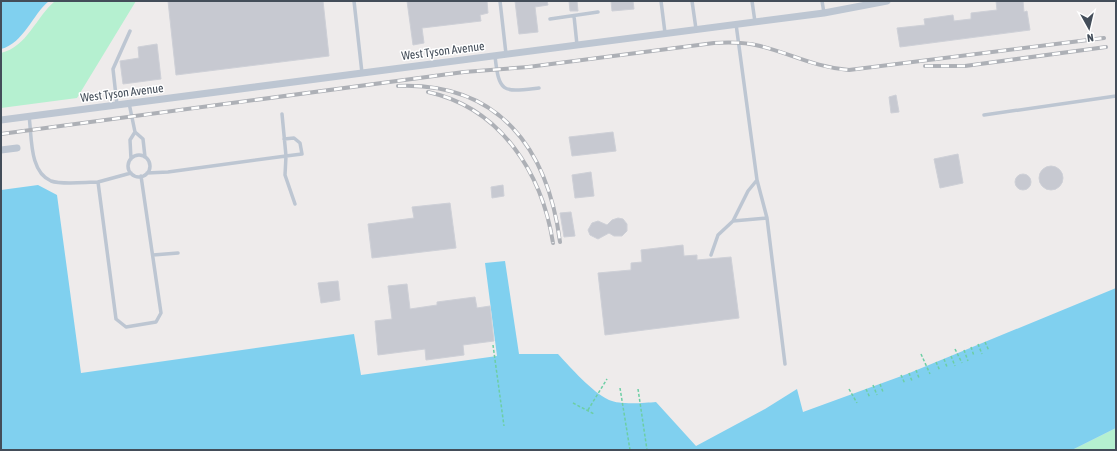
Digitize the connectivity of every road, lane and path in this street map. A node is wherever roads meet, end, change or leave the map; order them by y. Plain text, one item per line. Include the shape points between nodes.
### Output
1 (354, 1) edge
2 (500, 1) edge
3 (661, 1) edge
4 (692, 1) edge
5 (752, 1) edge
6 (822, 1) edge
7 (887, 1) edge
8 (872, 3) edge
9 (598, 12) dead end
10 (824, 13) junction
11 (574, 16) junction
12 (550, 19) dead end
13 (755, 22) junction
14 (736, 24) junction
15 (696, 29) junction
16 (130, 31) dead end
17 (665, 33) junction
18 (577, 45) junction
19 (506, 54) junction
20 (495, 56) junction
21 (362, 73) junction
22 (538, 88) dead end
23 (1116, 96) edge
24 (130, 104) junction
25 (117, 105) junction
26 (282, 114) dead end
27 (984, 115) dead end
28 (30, 116) junction
29 (1, 120) edge
30 (135, 132) junction
31 (284, 139) junction
32 (17, 148) dead end
33 (1, 150) edge
34 (286, 156) junction
35 (145, 157) junction
36 (131, 158) junction
37 (131, 173) junction
38 (147, 173) junction
39 (141, 176) junction
40 (756, 180) junction
41 (98, 182) junction
42 (296, 204) dead end
43 (767, 218) junction
44 (733, 221) junction
45 (178, 253) dead end
46 (153, 255) junction
47 (711, 255) dead end
48 (985, 342) dead end
49 (978, 344) dead end
50 (493, 345) dead end
51 (971, 347) dead end
52 (955, 349) dead end
53 (964, 350) dead end
54 (989, 351) dead end
55 (921, 354) dead end
56 (982, 354) dead end
57 (951, 356) dead end
58 (974, 356) dead end
59 (944, 359) dead end
60 (968, 361) dead end
61 (936, 362) dead end
62 (962, 363) dead end
63 (785, 364) dead end
64 (955, 366) dead end
65 (947, 367) dead end
66 (916, 370) dead end
67 (940, 371) dead end
68 (909, 373) dead end
69 (930, 374) dead end
70 (902, 375) dead end
71 (919, 378) dead end
72 (607, 379) dead end
73 (912, 381) dead end
74 (880, 384) dead end
75 (905, 384) dead end
76 (874, 385) dead end
77 (620, 388) dead end
78 (638, 389) dead end
79 (849, 389) dead end
80 (866, 389) dead end
81 (883, 392) dead end
82 (877, 395) dead end
83 (870, 398) dead end
84 (573, 403) dead end
85 (857, 403) dead end
86 (588, 410) junction
87 (594, 414) dead end
88 (504, 426) dead end
89 (630, 450) edge
90 (647, 450) edge

1 - 21 lane
2 - 19 lane
3 - 17 lane
4 - 15 lane
5 - 13 lane
6 - 10 lane
7 - 8 street, West Tyson Avenue
8 - 10 street, West Tyson Avenue
9 - 11 lane
10 - 13 street, West Tyson Avenue
11 - 12 lane
11 - 18 lane
13 - 14 street, West Tyson Avenue
14 - 15 street, West Tyson Avenue
14 - 40 lane
15 - 17 street, West Tyson Avenue
16 - 25 lane via 113,69
17 - 18 street, West Tyson Avenue
18 - 19 street, West Tyson Avenue
19 - 20 street, West Tyson Avenue
20 - 21 street, West Tyson Avenue
20 - 22 lane via 497,76 504,88 512,91
21 - 24 street, West Tyson Avenue
23 - 27 lane
24 - 25 street, West Tyson Avenue
24 - 30 lane
25 - 28 street, West Tyson Avenue
26 - 31 lane
28 - 29 street, West Tyson Avenue
28 - 41 lane via 35,164 40,173 52,181
30 - 35 lane via 143,139
30 - 36 lane via 130,140
31 - 34 lane
31 - 34 lane via 294,138 300,143 302,154
32 - 33 street
34 - 38 lane
34 - 42 lane via 286,175
35 - 36 lane
35 - 38 lane via 150,164
36 - 37 lane via 128,165
37 - 39 lane
37 - 41 lane
38 - 39 lane
39 - 46 lane
40 - 43 lane
40 - 44 lane
41 - 46 lane via 116,319 126,327 156,322 161,313
43 - 44 lane
43 - 63 lane
44 - 47 lane via 718,235
45 - 46 lane
48 - 54 path
49 - 56 path
50 - 88 path
51 - 58 path
52 - 62 path
53 - 60 path
55 - 69 path
57 - 64 path
59 - 65 path
61 - 67 path
66 - 71 path
68 - 73 path
70 - 75 path
72 - 86 path
74 - 81 path
76 - 82 path
77 - 89 path
78 - 90 path
79 - 85 path
80 - 83 path
84 - 86 path
86 - 87 path

